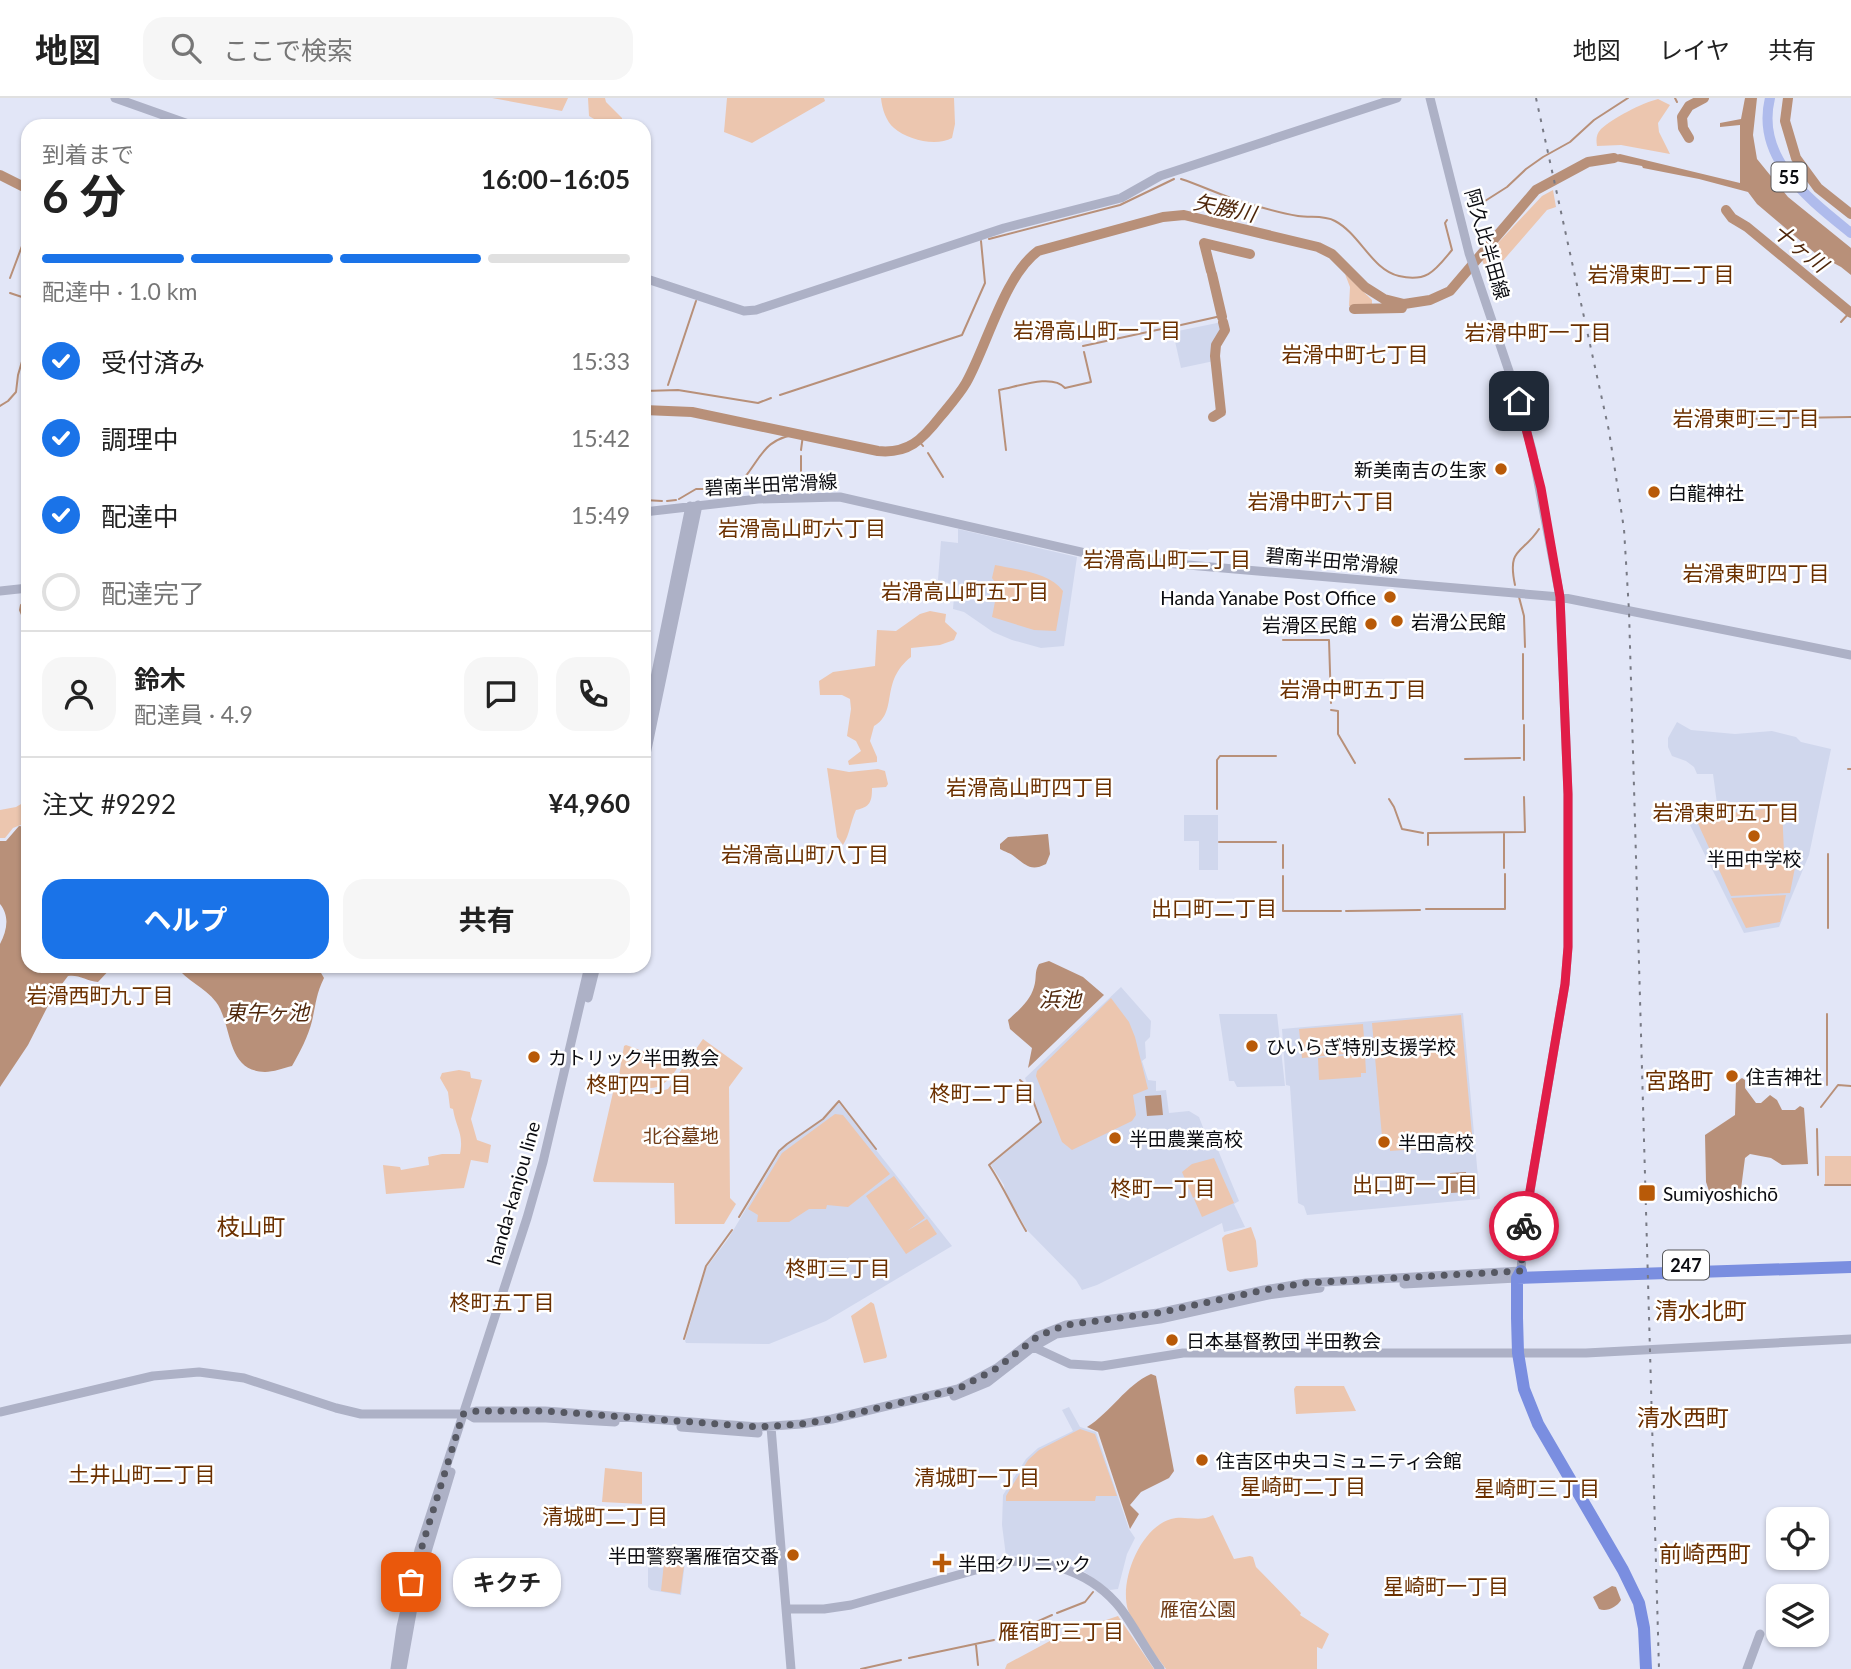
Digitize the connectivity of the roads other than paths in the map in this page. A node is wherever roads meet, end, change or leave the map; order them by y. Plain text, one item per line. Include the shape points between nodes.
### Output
1 (115, 98) edge
2 (1397, 98) edge
3 (1430, 98) edge
4 (1770, 98) edge
5 (174, 119) edge
6 (1851, 233) edge
7 (651, 280) edge
8 (694, 506) junction
9 (651, 511) edge
10 (21, 589) edge
11 (0, 591) edge
12 (1560, 597) junction
13 (1851, 655) edge
14 (651, 700) edge
15 (651, 728) edge
16 (587, 973) edge
17 (594, 973) edge
18 (1851, 1259) edge
19 (1851, 1267) edge
20 (1521, 1276) junction
21 (1851, 1339) edge
22 (1030, 1345) junction
23 (1521, 1353) junction
24 (0, 1412) edge
25 (466, 1414) junction
26 (772, 1429) junction
27 (786, 1609) junction
28 (1760, 1634) dead end
29 (395, 1669) edge
30 (402, 1669) edge
31 (791, 1669) edge
32 (1160, 1669) edge
33 (1646, 1669) edge
34 (1653, 1669) edge
35 (1747, 1669) edge

1 - 5 main road
2 - 7 main road via 1160,176 1121,198 1004,228 756,310 744,312
3 - 12 main road, 阿久比半田線 via 1469,253 1532,450
4 - 6 main road, 55 via 1768,130 1781,165 1803,193
8 - 9 main road, 碧南半田常滑線
8 - 12 main road, 碧南半田常滑線 via 832,496 1107,558
8 - 14 main road
8 - 15 main road
10 - 11 main road
12 - 13 main road, 碧南半田常滑線
12 - 20 main road, 阿久比半田線 via 1568,947 1524,1227
16 - 25 main road, handa-kanjou line via 543,1162
17 - 25 main road, handa-kanjou line via 546,1173
18 - 20 highway, 247
19 - 20 highway, 247
20 - 22 main road via 1285,1286 1158,1313 1066,1325
20 - 23 highway
21 - 23 main road
22 - 23 main road via 1064,1362 1087,1366 1183,1353
22 - 26 main road via 995,1377 961,1394 826,1427
23 - 33 highway via 1524,1389 1538,1424 1639,1603
23 - 34 highway via 1543,1421 1644,1601
24 - 25 main road via 153,1376 199,1372 244,1378 361,1414
25 - 26 main road via 474,1418
25 - 29 main road, handa-kanjou line via 413,1571
25 - 30 main road, handa-kanjou line via 417,1585
26 - 27 main road
27 - 31 main road
27 - 32 main road via 851,1605 1004,1562 1049,1564 1077,1574 1110,1598
28 - 35 main road

